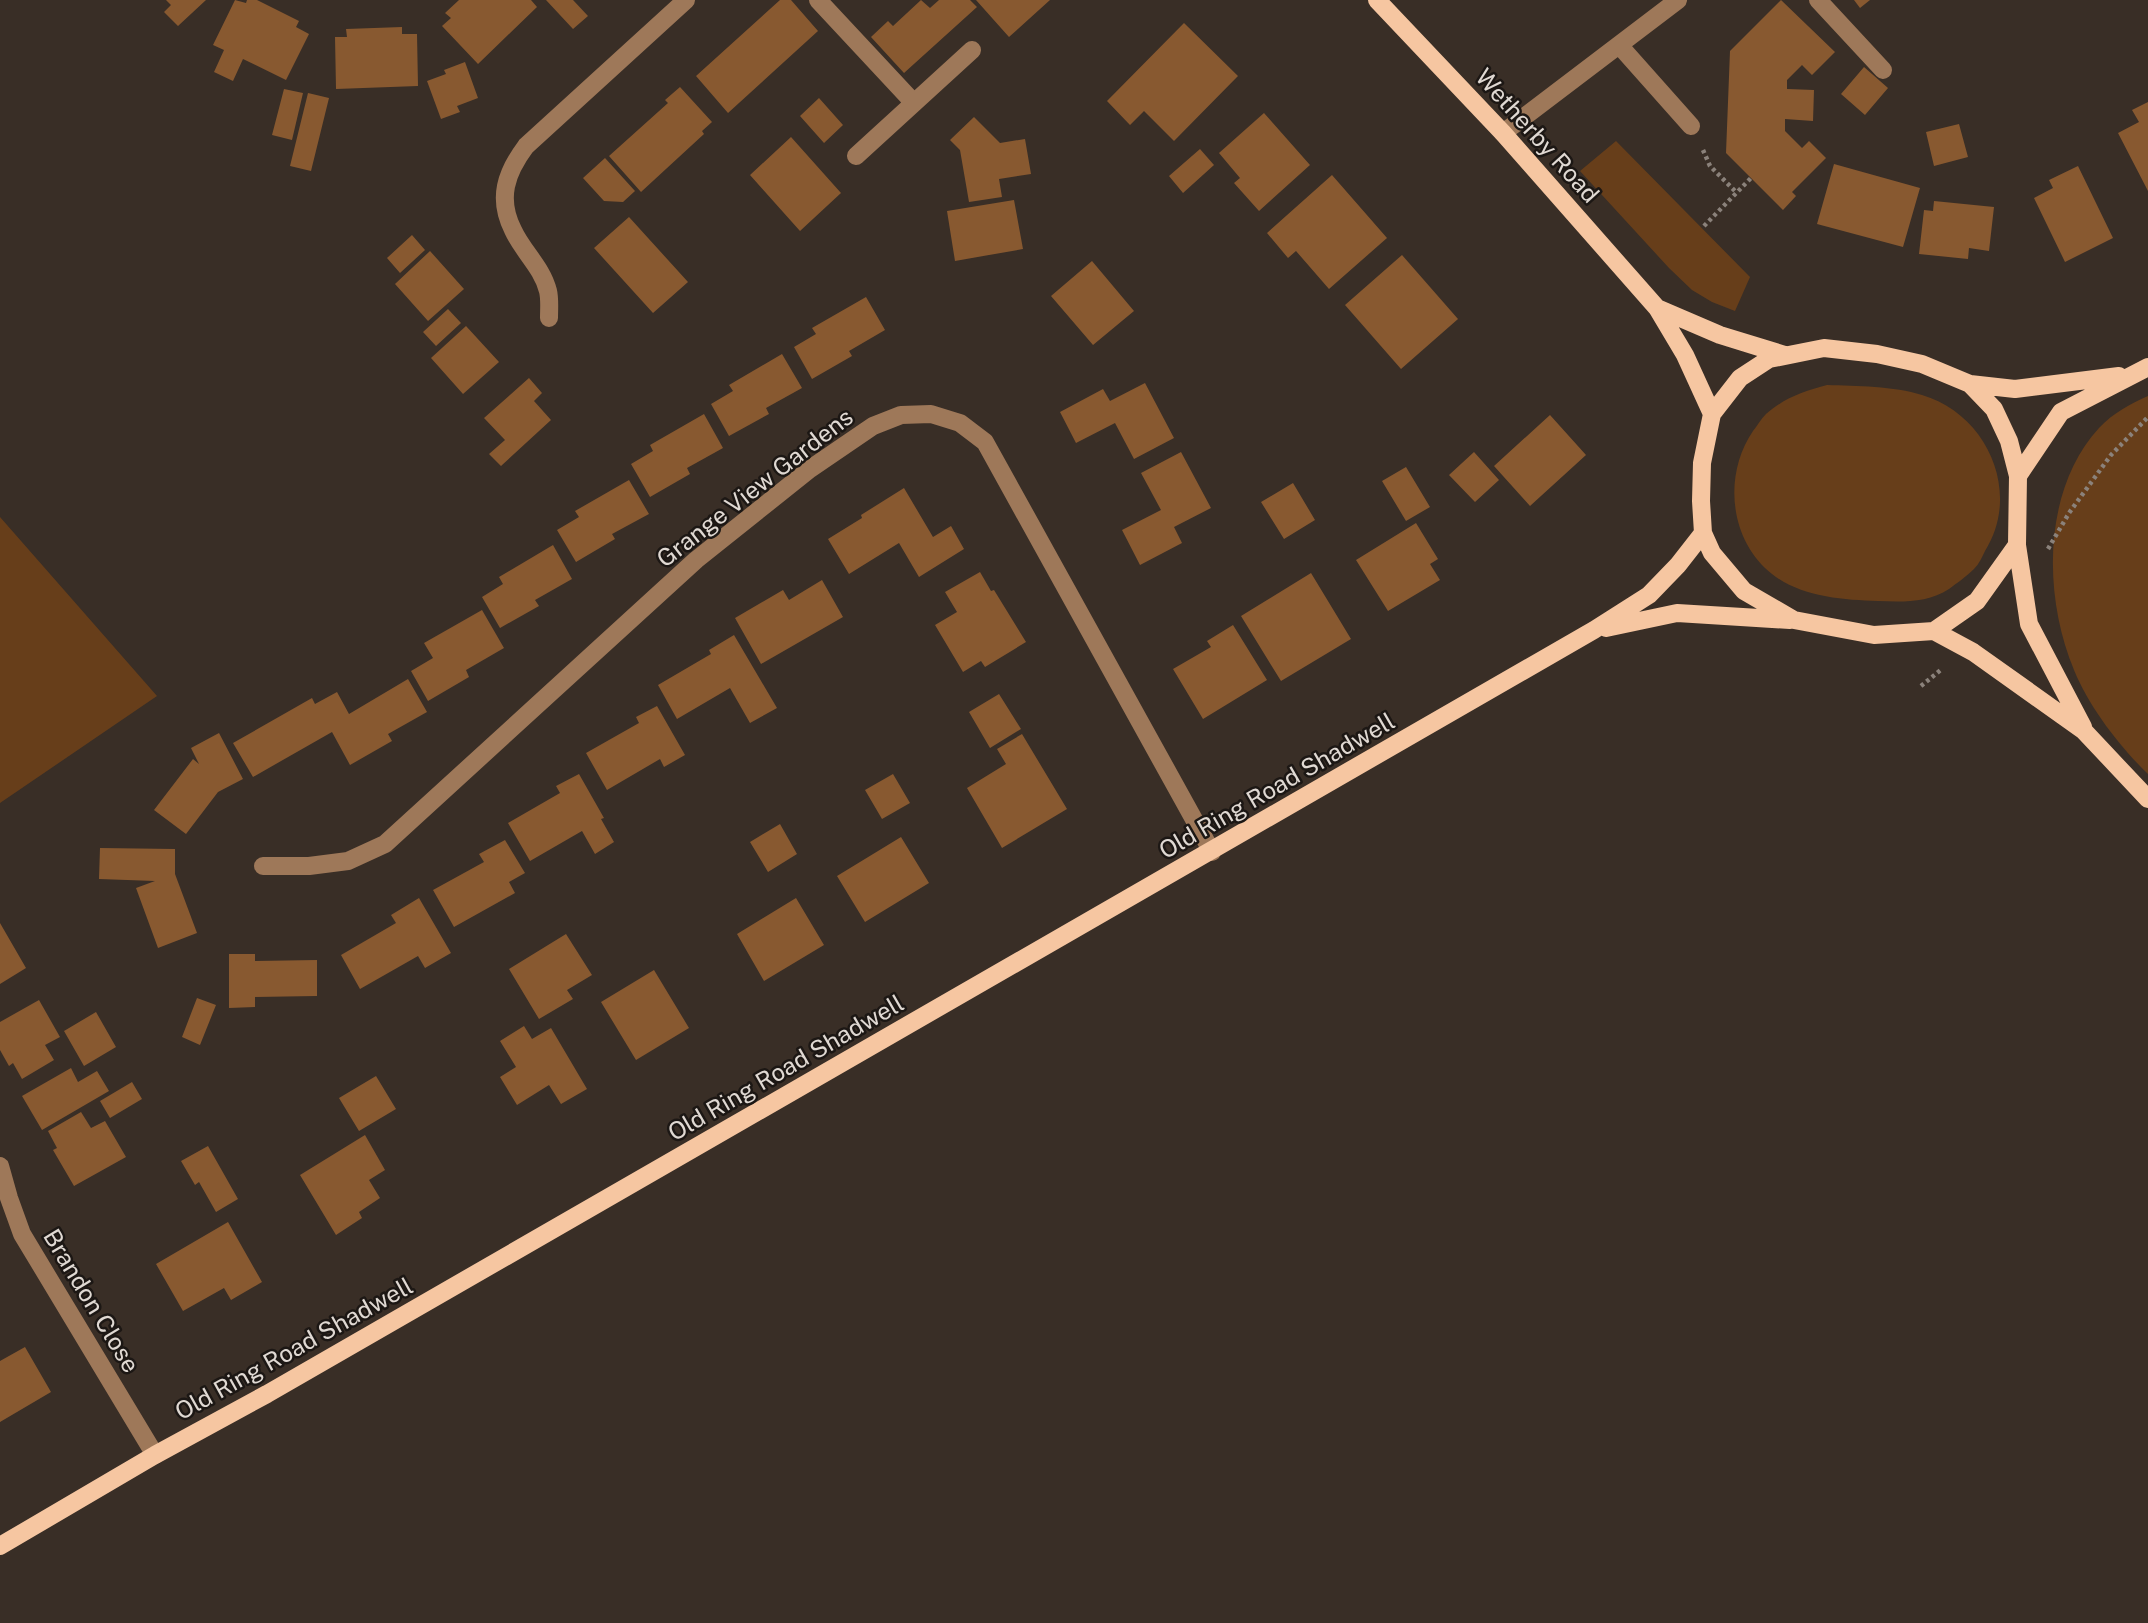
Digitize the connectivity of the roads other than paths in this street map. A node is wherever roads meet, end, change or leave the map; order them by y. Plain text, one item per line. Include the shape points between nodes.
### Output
1 (686, 0) edge
2 (818, 0) edge
3 (1377, 0) edge
4 (1678, 0) edge
5 (1818, 0) edge
6 (1619, 45) junction
7 (972, 50) dead end
8 (1883, 70) dead end
9 (914, 103) junction
10 (1691, 125) dead end
11 (1503, 133) junction
12 (856, 156) dead end
13 (1657, 308) junction
14 (549, 318) dead end
15 (1786, 356) junction
16 (2148, 367) edge
17 (2130, 375) junction
18 (1970, 384) junction
19 (1712, 414) junction
20 (2018, 476) junction
21 (1703, 533) junction
22 (2017, 545) junction
23 (1794, 620) junction
24 (1594, 630) junction
25 (1934, 631) junction
26 (2084, 731) junction
27 (2148, 799) edge
28 (1212, 852) junction
29 (263, 866) dead end
30 (0, 1166) edge
31 (155, 1455) junction
32 (0, 1546) edge

1 - 14 street via 512,164 504,186 505,209 548,291
2 - 9 street
3 - 11 main road, Wetherby Road
4 - 6 street
5 - 8 street
6 - 10 street
6 - 11 street
7 - 9 street
9 - 12 street
11 - 13 main road, Wetherby Road
13 - 15 main road
13 - 19 main road
15 - 18 main road via 1824,348 1877,354 1922,364
15 - 19 main road via 1769,359 1740,378
16 - 17 main road
17 - 18 main road via 2015,389
17 - 20 main road via 2061,412
18 - 20 main road via 1994,409
19 - 21 main road via 1702,463
20 - 22 main road
21 - 23 main road via 1712,552 1744,591
21 - 24 main road, Old Ring Road Shadwell via 1649,595
22 - 25 main road via 1977,600
22 - 26 main road via 2029,624
23 - 24 main road, Old Ring Road Shadwell via 1677,613
23 - 25 main road via 1874,635
24 - 28 main road, Old Ring Road Shadwell
25 - 26 main road via 1973,652
26 - 27 main road
28 - 29 street, Grange View Gardens via 985,442 960,424 932,414 901,415 873,426 810,469 696,560 385,844 348,861
28 - 31 main road, Old Ring Road Shadwell
30 - 31 street, Brandon Close via 22,1234
31 - 32 main road, Old Ring Road Shadwell

